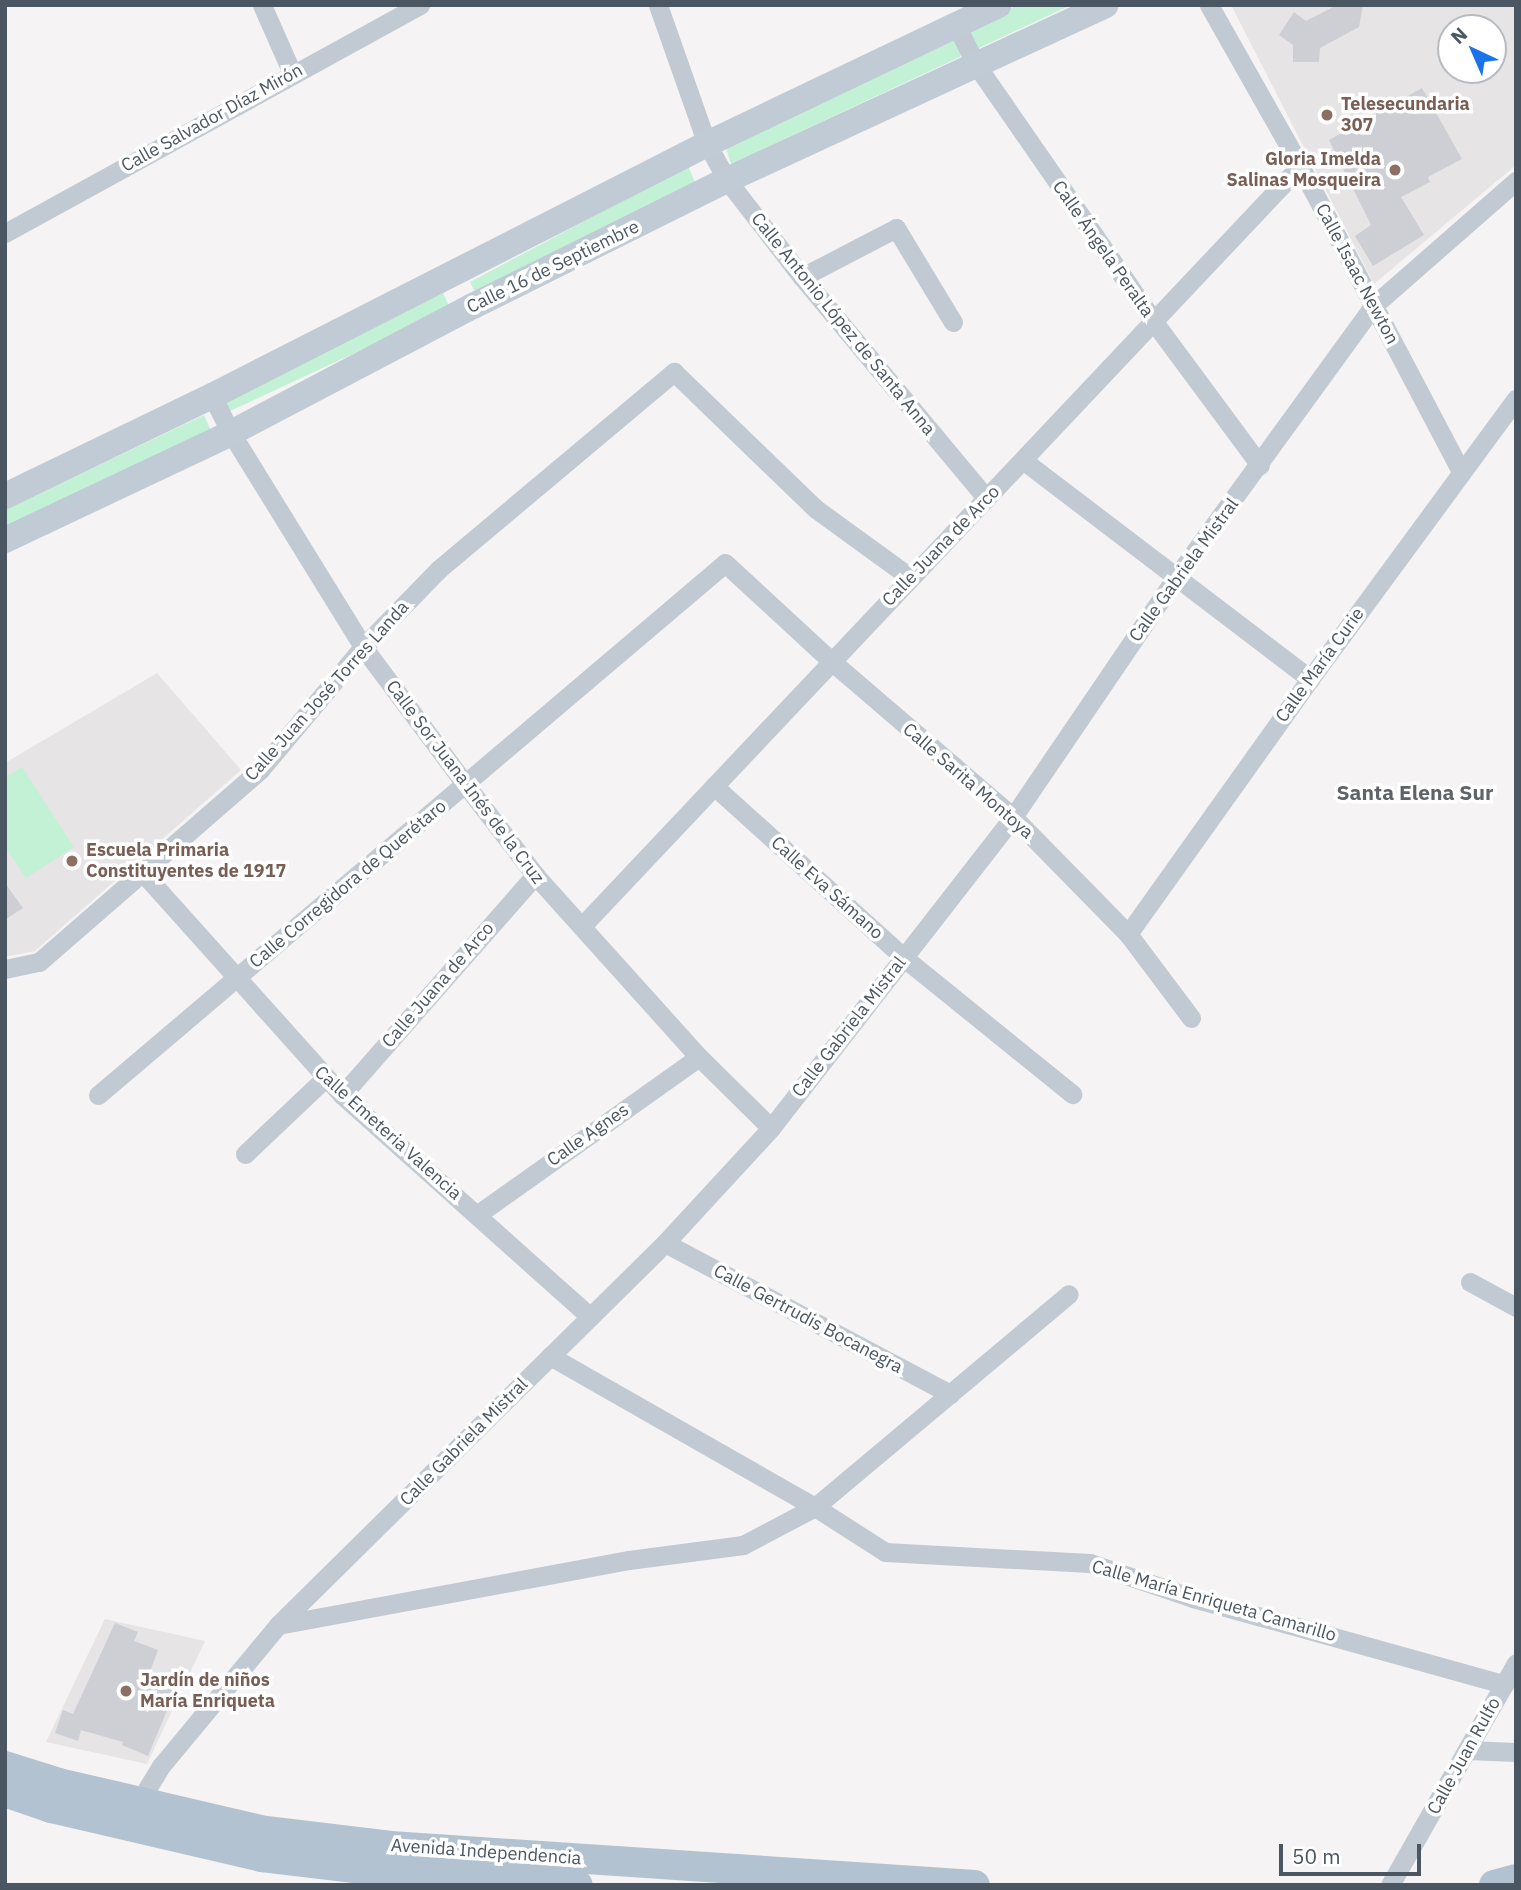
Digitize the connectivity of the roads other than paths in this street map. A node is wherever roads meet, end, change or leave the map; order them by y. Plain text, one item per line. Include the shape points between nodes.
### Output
1 (262, 5) edge
2 (420, 5) edge
3 (658, 5) edge
4 (999, 5) edge
5 (1106, 5) edge
6 (1209, 5) edge
7 (957, 27) junction
8 (977, 66) junction
9 (292, 73) junction
10 (707, 144) junction
11 (1300, 166) junction
12 (727, 180) junction
13 (1516, 181) edge
14 (5, 233) edge
15 (456, 270) junction
16 (802, 277) junction
17 (473, 306) junction
18 (1373, 306) junction
19 (953, 322) dead end
20 (1154, 322) junction
21 (212, 396) junction
22 (1516, 399) edge
23 (231, 433) junction
24 (1024, 461) junction
25 (1260, 465) junction
26 (1461, 472) junction
27 (5, 496) edge
28 (986, 498) junction
29 (5, 540) edge
30 (725, 563) joint
31 (1177, 576) junction
32 (911, 578) junction
33 (363, 647) junction
34 (830, 660) junction
35 (1310, 679) junction
36 (465, 784) junction
37 (714, 786) junction
38 (1013, 817) junction
39 (143, 873) junction
40 (535, 875) junction
41 (582, 926) junction
42 (1128, 934) junction
43 (903, 957) junction
44 (5, 969) edge
45 (236, 979) junction
46 (1191, 1018) dead end
47 (699, 1057) junction
48 (325, 1078) junction
49 (1072, 1094) dead end
50 (98, 1095) dead end
51 (342, 1095) junction
52 (771, 1128) junction
53 (245, 1154) dead end
54 (478, 1214) junction
55 (665, 1243) junction
56 (1470, 1282) dead end
57 (1069, 1294) dead end
58 (1516, 1307) edge
59 (590, 1317) junction
60 (550, 1356) junction
61 (950, 1394) junction
62 (815, 1507) junction
63 (278, 1625) junction
64 (1516, 1663) edge
65 (1504, 1684) junction
66 (1467, 1750) junction
67 (1516, 1752) edge
68 (5, 1766) edge
69 (5, 1792) edge
70 (136, 1816) junction
71 (1516, 1879) edge
72 (578, 1885) edge
73 (975, 1885) edge
74 (1391, 1885) edge
75 (1494, 1885) edge

1 - 9 street
2 - 9 street, Calle Salvador Díaz Mirón
3 - 10 street, Calle Antonio López de Santa Anna
4 - 7 street
5 - 8 street, Calle 16 de Septiembre
6 - 11 street, Calle Isaac Newton
7 - 8 street, Calle Ángela Peralta
7 - 10 street
8 - 12 street, Calle 16 de Septiembre
8 - 20 street, Calle Ángela Peralta
9 - 14 street, Calle Salvador Díaz Mirón
10 - 12 street, Calle Antonio López de Santa Anna
10 - 15 street
11 - 18 street, Calle Isaac Newton
11 - 20 street, Calle Juana de Arco
12 - 16 street, Calle Antonio López de Santa Anna
12 - 17 street, Calle 16 de Septiembre
13 - 18 street, Calle Gabriela Mistral
15 - 17 street
15 - 21 street
16 - 19 street via 896,228
16 - 28 street, Calle Antonio López de Santa Anna
17 - 23 street, Calle 16 de Septiembre
18 - 25 street, Calle Gabriela Mistral
18 - 26 street, Calle Isaac Newton
20 - 24 street, Calle Juana de Arco
20 - 25 street, Calle Ángela Peralta
21 - 23 street, Calle Sor Juana Inés de la Cruz
21 - 27 street
22 - 26 street, Calle María Curie
23 - 29 street, Calle 16 de Septiembre
23 - 33 street, Calle Sor Juana Inés de la Cruz
24 - 28 street, Calle Juana de Arco
24 - 31 street
25 - 31 street, Calle Gabriela Mistral
26 - 35 street, Calle María Curie
28 - 32 street, Calle Juana de Arco
30 - 34 street, Calle Sarita Montoya
30 - 36 street, Calle Corregidora de Querétaro
31 - 35 street
31 - 38 street, Calle Gabriela Mistral
32 - 33 street, Calle Juan José Torres Landa via 816,509 674,372 439,569
32 - 34 street, Calle Juana de Arco
33 - 36 street, Calle Sor Juana Inés de la Cruz
33 - 39 street, Calle Juan José Torres Landa via 260,770
34 - 37 street, Calle Juana de Arco
34 - 38 street, Calle Sarita Montoya
35 - 42 street, Calle María Curie
36 - 40 street, Calle Sor Juana Inés de la Cruz
36 - 45 street, Calle Corregidora de Querétaro
37 - 41 street, Calle Juana de Arco
37 - 43 street, Calle Eva Sámano
38 - 42 street, Calle Sarita Montoya
38 - 43 street, Calle Gabriela Mistral
39 - 44 street, Calle Juan José Torres Landa via 40,962
39 - 45 street, Calle Emeteria Valencia
40 - 41 street, Calle Sor Juana Inés de la Cruz
40 - 51 street, Calle Juana de Arco
41 - 47 street, Calle Sor Juana Inés de la Cruz
42 - 46 street, Calle Sarita Montoya
43 - 49 street, Calle Eva Sámano
43 - 52 street, Calle Gabriela Mistral
45 - 48 street, Calle Emeteria Valencia
45 - 50 street, Calle Corregidora de Querétaro
47 - 52 street, Calle Sor Juana Inés de la Cruz
47 - 54 street, Calle Agnes
48 - 51 street, Calle Emeteria Valencia
48 - 53 street
51 - 54 street, Calle Emeteria Valencia
52 - 55 street, Calle Gabriela Mistral
54 - 59 street, Calle Emeteria Valencia
55 - 59 street, Calle Gabriela Mistral
55 - 61 street, Calle Gertrudis Bocanegra
56 - 58 street
57 - 61 street
59 - 60 street, Calle Gabriela Mistral
60 - 62 street, Calle María Enriqueta Camarillo
60 - 63 street, Calle Gabriela Mistral
61 - 62 street
62 - 63 street via 743,1545 629,1560
62 - 65 street, Calle María Enriqueta Camarillo via 885,1552 1090,1563 1193,1598
63 - 70 street, Calle Gabriela Mistral via 161,1766
64 - 65 street, Calle Juan Rulfo
65 - 66 street, Calle Juan Rulfo
66 - 67 street
66 - 74 street, Calle Juan Rulfo
68 - 70 main road, Avenida Independencia
69 - 70 main road, Avenida Independencia via 51,1808
70 - 72 main road, Avenida Independencia via 288,1860
70 - 73 main road, Avenida Independencia via 391,1846
71 - 75 main road

